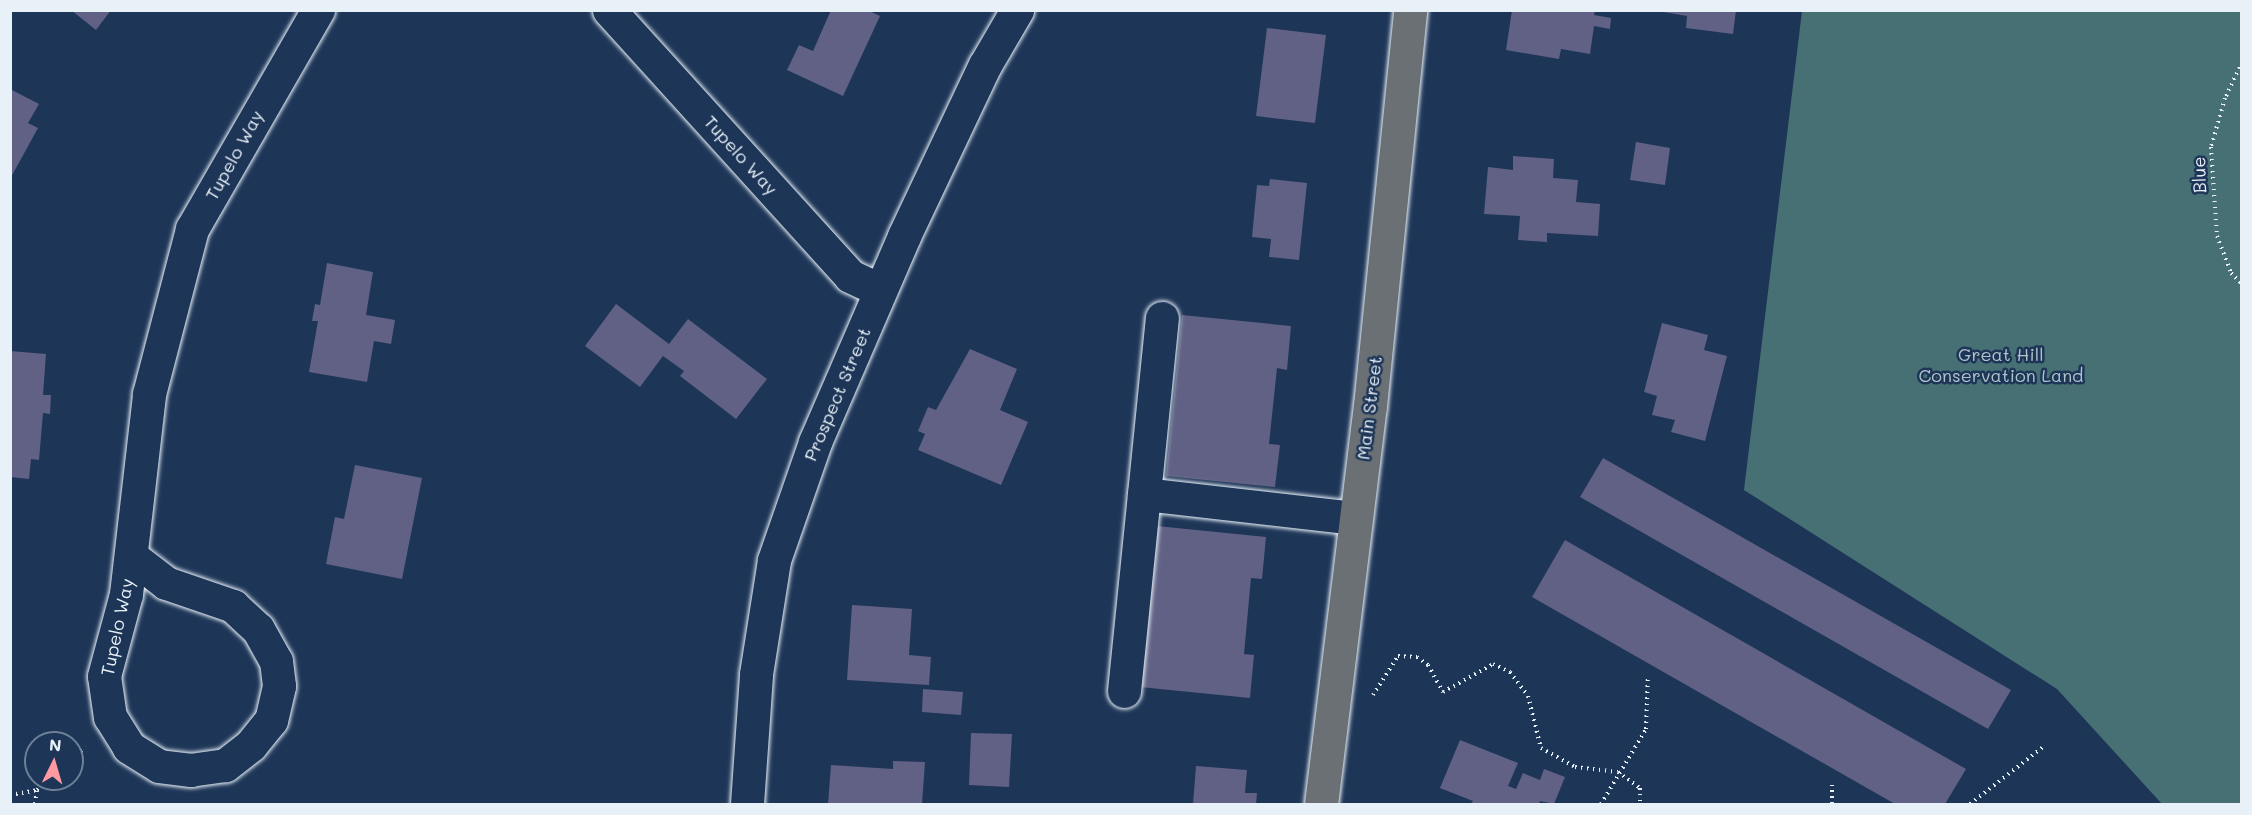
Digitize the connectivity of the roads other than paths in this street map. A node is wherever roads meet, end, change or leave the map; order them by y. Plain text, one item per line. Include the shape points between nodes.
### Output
1 (318, 10) edge
2 (609, 10) edge
3 (1017, 10) edge
4 (1410, 10) edge
5 (880, 290) junction
6 (1162, 318) dead end
7 (1144, 494) junction
8 (1356, 518) junction
9 (131, 556) junction
10 (1124, 691) dead end
11 (747, 804) edge
12 (1321, 804) edge

1 - 9 street, Tupelo Way via 192,230 149,394
2 - 5 street, Tupelo Way via 850,276
3 - 5 street, Prospect Street via 985,65
4 - 8 main road, Main Street
5 - 11 street, Prospect Street via 815,442 774,560 756,674
6 - 7 street
7 - 8 street
7 - 10 street
8 - 12 main road, Main Street
9 - 9 street, Tupelo Way via 126,594 104,676 110,717 129,747 159,766 191,770 225,765 251,745 271,720 279,686 276,661 258,629 233,606 166,583

